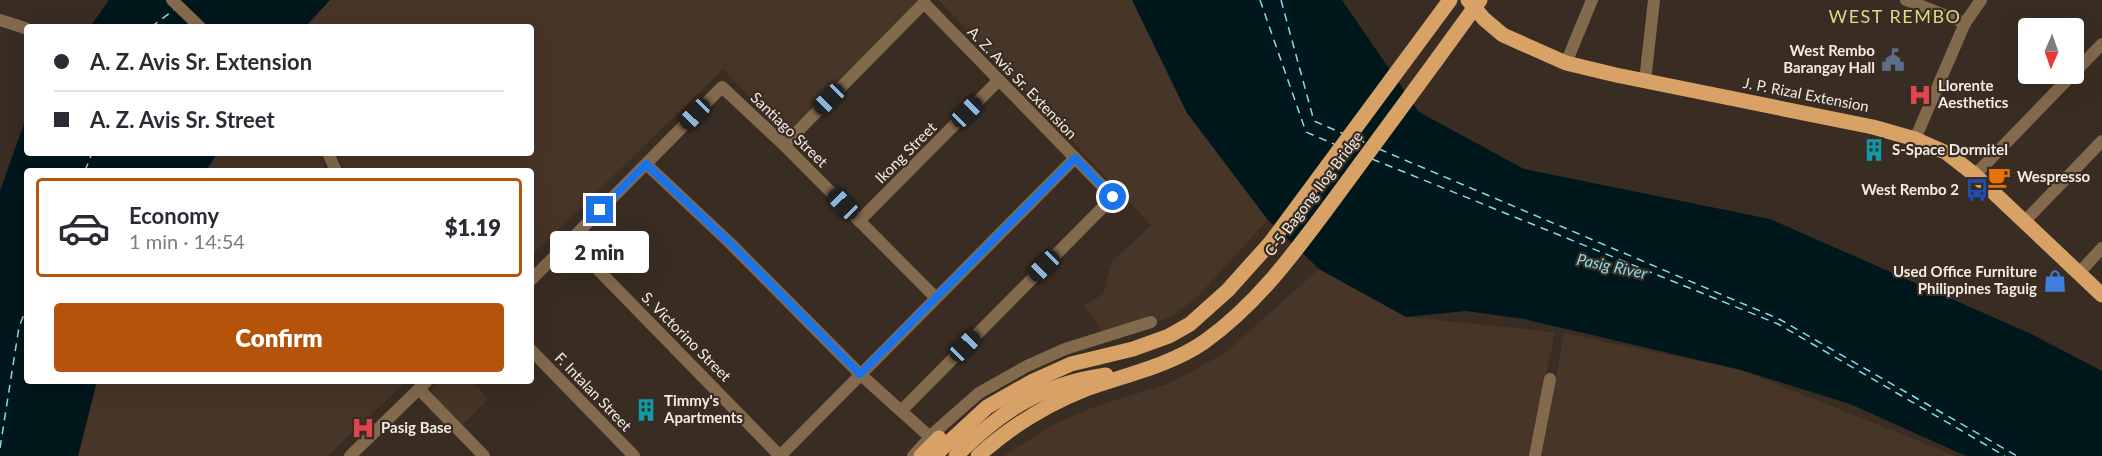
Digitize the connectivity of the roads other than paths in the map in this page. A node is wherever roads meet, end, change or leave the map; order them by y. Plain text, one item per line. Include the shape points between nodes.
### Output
1 (172, 0) edge
2 (1450, 0) edge
3 (1468, 0) edge
4 (1480, 0) edge
5 (1592, 0) edge
6 (1654, 0) edge
7 (1906, 0) edge
8 (1981, 0) edge
9 (0, 20) edge
10 (1965, 23) junction
11 (197, 24) edge
12 (24, 28) edge
13 (2102, 44) edge
14 (1566, 63) junction
15 (999, 80) junction
16 (1645, 81) junction
17 (1915, 139) junction
18 (2102, 141) edge
19 (784, 145) junction
20 (1075, 158) junction
21 (646, 164) junction
22 (1975, 175) junction
23 (859, 221) junction
24 (2024, 222) junction
25 (570, 241) junction
26 (2102, 248) edge
27 (2079, 273) junction
28 (534, 277) edge
29 (2102, 295) edge
30 (935, 297) junction
31 (1151, 322) dead end
32 (1132, 349) junction
33 (534, 353) edge
34 (1142, 370) junction
35 (860, 374) junction
36 (1550, 379) dead end
37 (423, 385) edge
38 (901, 411) junction
39 (930, 437) junction
40 (350, 456) edge
41 (484, 456) edge
42 (634, 456) edge
43 (780, 456) edge
44 (913, 456) edge
45 (921, 456) edge
46 (934, 456) edge
47 (956, 456) edge
48 (978, 456) edge
49 (1535, 456) edge

1 - 11 street
2 - 32 main road, C-5 Bagong Ilog Bridge via 1271,242 1228,290 1190,324
3 - 14 main road, J. P. Rizal Extension via 1503,35
4 - 34 main road, C-5 Bagong Ilog Bridge, bridge via 1293,256 1241,313 1178,357
5 - 14 street
6 - 16 street
7 - 10 street
8 - 10 street
9 - 12 street
10 - 17 street
13 - 22 street
14 - 16 main road, J. P. Rizal Extension
15 - 19 street, A. Z. Avis Sr. Extension via 924,3
15 - 20 street, A. Z. Avis Sr. Extension
15 - 23 street, Ikong Street
16 - 17 main road, J. P. Rizal Extension via 1873,126
17 - 22 main road, J. P. Rizal Extension via 1947,153
18 - 24 street
19 - 21 street, Santiago Street via 722,87
19 - 23 street, Santiago Street
20 - 30 street
20 - 38 street, A. Z. Avis Sr. Extension via 1113,197
21 - 25 street
21 - 35 street
22 - 24 main road, J. P. Rizal Extension
23 - 30 street, Santiago Street
24 - 27 main road, J. P. Rizal Extension
25 - 28 street
25 - 43 street, S. Victorino Street
26 - 27 street
27 - 29 main road, J. P. Rizal Extension
30 - 35 street
31 - 39 street via 1065,349 1027,366 979,393
32 - 45 main road via 1066,357 1029,373 983,400
32 - 46 main road via 1071,364 1024,386 987,407
33 - 42 street, F. Intalan Street
34 - 47 main road via 1082,379 1038,393 994,420
34 - 48 main road via 1046,407 1002,434
35 - 38 street
35 - 43 street
36 - 49 street
37 - 40 street
37 - 41 street
38 - 39 street
39 - 44 street

